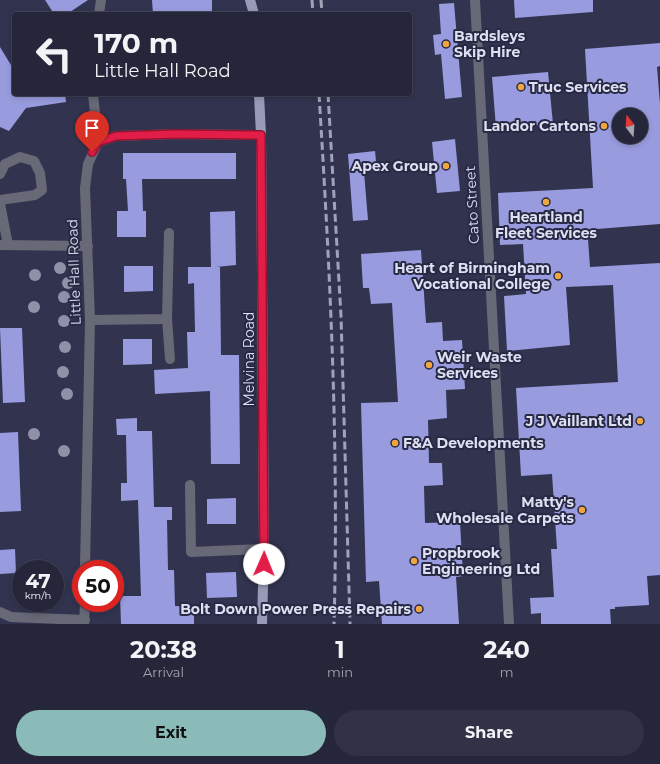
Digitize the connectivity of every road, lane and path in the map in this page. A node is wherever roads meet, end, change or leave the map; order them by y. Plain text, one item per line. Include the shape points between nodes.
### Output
1 (101, 0) edge
2 (250, 0) edge
3 (475, 0) edge
4 (99, 12) edge
5 (253, 12) edge
6 (93, 96) edge
7 (259, 96) edge
8 (261, 135) junction
9 (98, 142) junction
10 (0, 174) edge
11 (0, 200) edge
12 (0, 204) edge
13 (169, 233) dead end
14 (4, 245) edge
15 (88, 246) junction
16 (168, 319) junction
17 (90, 320) junction
18 (170, 360) dead end
19 (190, 485) dead end
20 (264, 549) junction
21 (85, 560) edge
22 (0, 612) edge
23 (85, 612) edge
24 (84, 622) edge
25 (262, 624) edge
26 (510, 624) edge

1 - 4 street
2 - 5 main road
3 - 26 street, Cato Street
6 - 9 street
7 - 8 main road, Melvina Road
8 - 9 street via 116,136
8 - 20 main road, Melvina Road
9 - 15 street, Little Hall Road via 88,164 85,188
10 - 11 street via 5,164 20,157 34,161 40,173 42,190 35,195
12 - 14 street
13 - 16 street
14 - 15 street
15 - 17 street, Little Hall Road
16 - 17 street
16 - 18 street
17 - 21 street, Little Hall Road
19 - 20 street via 191,552
20 - 25 main road, Melvina Road
22 - 24 street via 11,617
23 - 24 street

